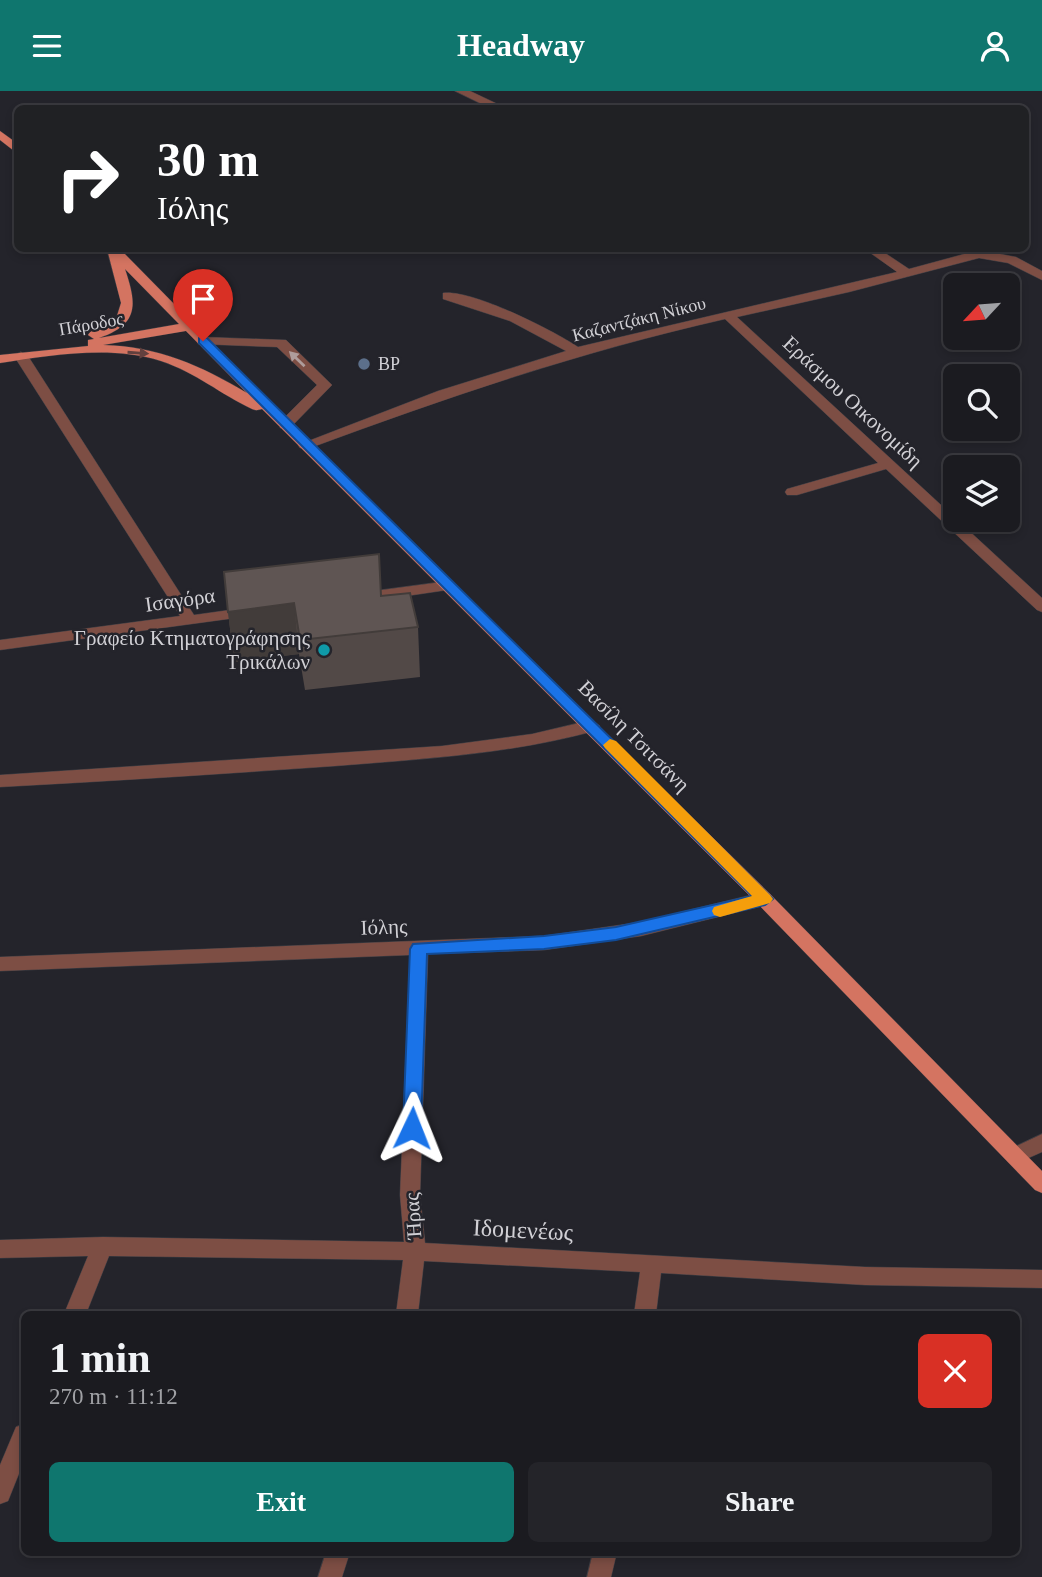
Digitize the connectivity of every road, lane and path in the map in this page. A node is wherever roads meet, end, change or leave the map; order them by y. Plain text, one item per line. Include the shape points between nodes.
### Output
1 (461, 91) edge
2 (494, 105) edge
3 (0, 134) edge
4 (14, 147) edge
5 (114, 252) edge
6 (116, 252) edge
7 (876, 252) edge
8 (907, 273) junction
9 (1042, 277) edge
10 (448, 296) dead end
11 (728, 314) junction
12 (189, 326) junction
13 (203, 341) junction
14 (576, 352) junction
15 (21, 356) junction
16 (0, 359) edge
17 (285, 425) junction
18 (305, 445) junction
19 (888, 464) junction
20 (792, 492) dead end
21 (449, 586) junction
22 (340, 600) edge
23 (1042, 607) edge
24 (271, 609) edge
25 (190, 620) junction
26 (0, 645) edge
27 (592, 726) junction
28 (0, 781) edge
29 (765, 899) junction
30 (419, 949) junction
31 (0, 964) edge
32 (1042, 1142) edge
33 (1015, 1156) junction
34 (1042, 1184) edge
35 (103, 1246) junction
36 (0, 1249) edge
37 (415, 1251) junction
38 (652, 1264) junction
39 (1042, 1279) edge
40 (76, 1311) edge
41 (407, 1311) edge
42 (645, 1311) edge
43 (21, 1441) edge
44 (0, 1493) edge
45 (337, 1556) edge
46 (603, 1556) edge
47 (330, 1577) edge
48 (599, 1577) edge

1 - 2 street
3 - 4 main road
5 - 15 main road via 128,305 125,320 111,331
6 - 12 main road, Βασίλη Τσιτσάνη
7 - 8 street
8 - 9 street, Καζαντζάκη Νίκου via 989,254 1012,260
8 - 11 street, Καζαντζάκη Νίκου
10 - 14 street via 522,319
11 - 14 street, Καζαντζάκη Νίκου
11 - 19 street, Εράσμου Οικονομίδη
12 - 13 main road, Βασίλη Τσιτσάνη
12 - 15 main road, Πάροδος
13 - 17 main road, Βασίλη Τσιτσάνη
17 -> 13 street via 325,386 281,343
14 - 18 street, Καζαντζάκη Νίκου
15 - 16 main road, Πάροδος
15 -> 17 main road via 90,349 149,353 232,390
15 - 25 street
17 - 18 main road, Βασίλη Τσιτσάνη
18 - 21 main road, Βασίλη Τσιτσάνη
19 - 20 street
19 - 23 street, Εράσμου Οικονομίδη
21 - 22 street
21 - 27 main road, Βασίλη Τσιτσάνη
24 - 25 street, Ισαγόρα
25 - 26 street, Ισαγόρα
27 - 28 street via 481,749
27 - 29 main road, Βασίλη Τσιτσάνη
29 - 30 street, Ιόλης via 606,935
29 - 33 main road, Βασίλη Τσιτσάνη
30 - 31 street, Ιόλης
30 - 37 street, Ήρας via 410,1195
32 - 33 street
33 - 34 main road, Βασίλη Τσιτσάνη
35 - 36 street, Ιδομενέως
35 - 37 street, Ιδομενέως
35 - 40 street
37 - 38 street, Ιδομενέως
37 - 41 street, Ήρας
38 - 39 street, Ιδομενέως via 862,1277
38 - 42 street
43 - 44 street
45 - 47 street
46 - 48 street

